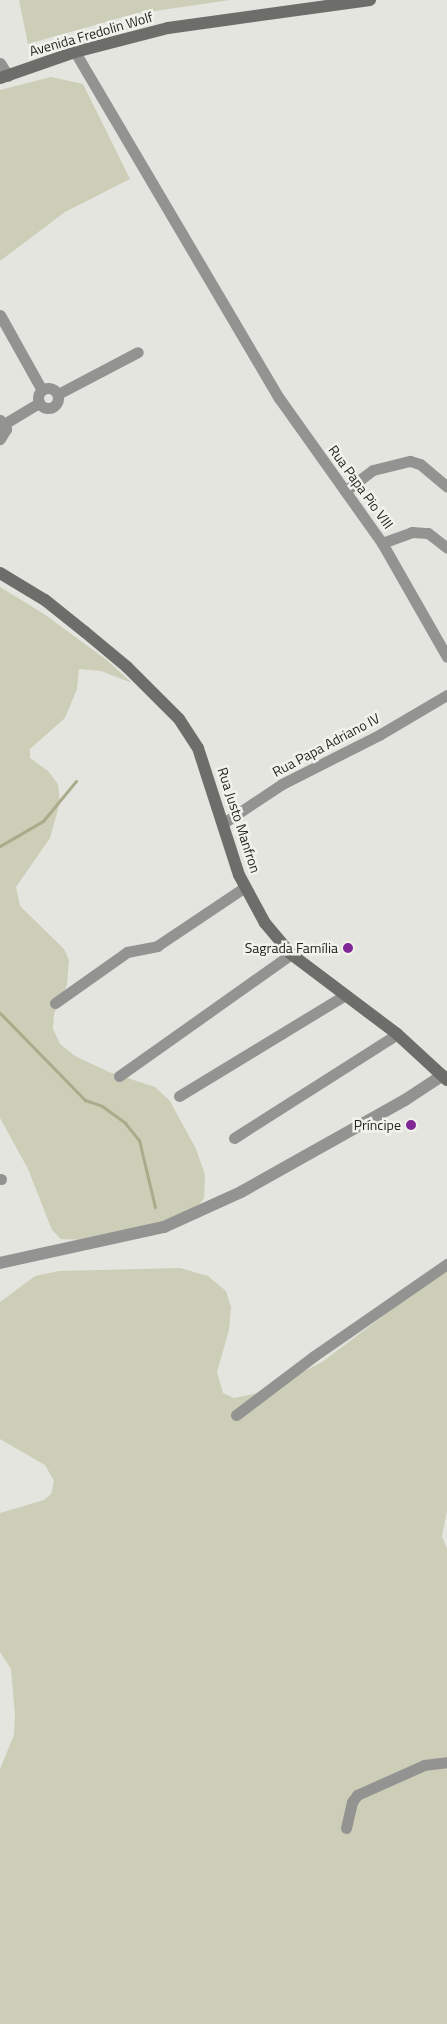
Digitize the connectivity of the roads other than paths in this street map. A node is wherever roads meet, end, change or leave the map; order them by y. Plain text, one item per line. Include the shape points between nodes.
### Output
1 (370, 0) edge
2 (75, 52) junction
3 (0, 62) edge
4 (4, 77) edge
5 (0, 315) edge
6 (138, 352) dead end
7 (42, 390) junction
8 (58, 394) junction
9 (40, 403) junction
10 (2, 422) edge
11 (0, 439) edge
12 (447, 487) edge
13 (344, 491) junction
14 (382, 543) junction
15 (447, 548) edge
16 (0, 573) edge
17 (442, 634) edge
18 (447, 657) edge
19 (447, 695) edge
20 (222, 824) junction
21 (245, 887) junction
22 (291, 954) junction
23 (345, 995) junction
24 (55, 1003) dead end
25 (397, 1034) junction
26 (118, 1076) dead end
27 (445, 1078) edge
28 (179, 1096) dead end
29 (234, 1138) dead end
30 (0, 1263) edge
31 (447, 1264) edge
32 (236, 1415) dead end
33 (447, 1762) edge
34 (346, 1828) dead end

1 - 2 main road, Avenida Fredolin Wolf via 168,28
2 - 4 main road, Avenida Fredolin Wolf
2 - 13 street, Rua Papa Pio VIII via 279,398
3 - 4 street
5 - 7 street
6 - 8 street
7 - 8 street via 51,388
7 - 9 street
8 - 9 street via 53,407 44,407
9 - 10 street
10 - 11 street via 5,434
12 - 13 street via 420,464 410,461 373,470
13 - 14 street, Rua Papa Pio VIII
14 - 15 street via 412,532 428,533
14 - 17 street, Rua Papa Pio VIII
16 - 20 main road, Rua Justo Manfron via 45,600 85,632 179,719 207,768
17 - 18 street, Rua Papa Pio VIII
19 - 20 street, Rua Papa Adriano IV via 379,735 282,784
20 - 21 main road, Rua Justo Manfron
21 - 22 main road, Rua Justo Manfron via 265,923
21 - 24 street via 157,946 127,952
22 - 23 main road, Rua Justo Manfron
22 - 26 street
23 - 25 main road, Rua Justo Manfron
23 - 28 street
25 - 27 main road, Rua Justo Manfron
25 - 29 street
27 - 30 street via 241,1192 164,1227
31 - 32 street via 314,1356
33 - 34 street via 424,1765 356,1795

